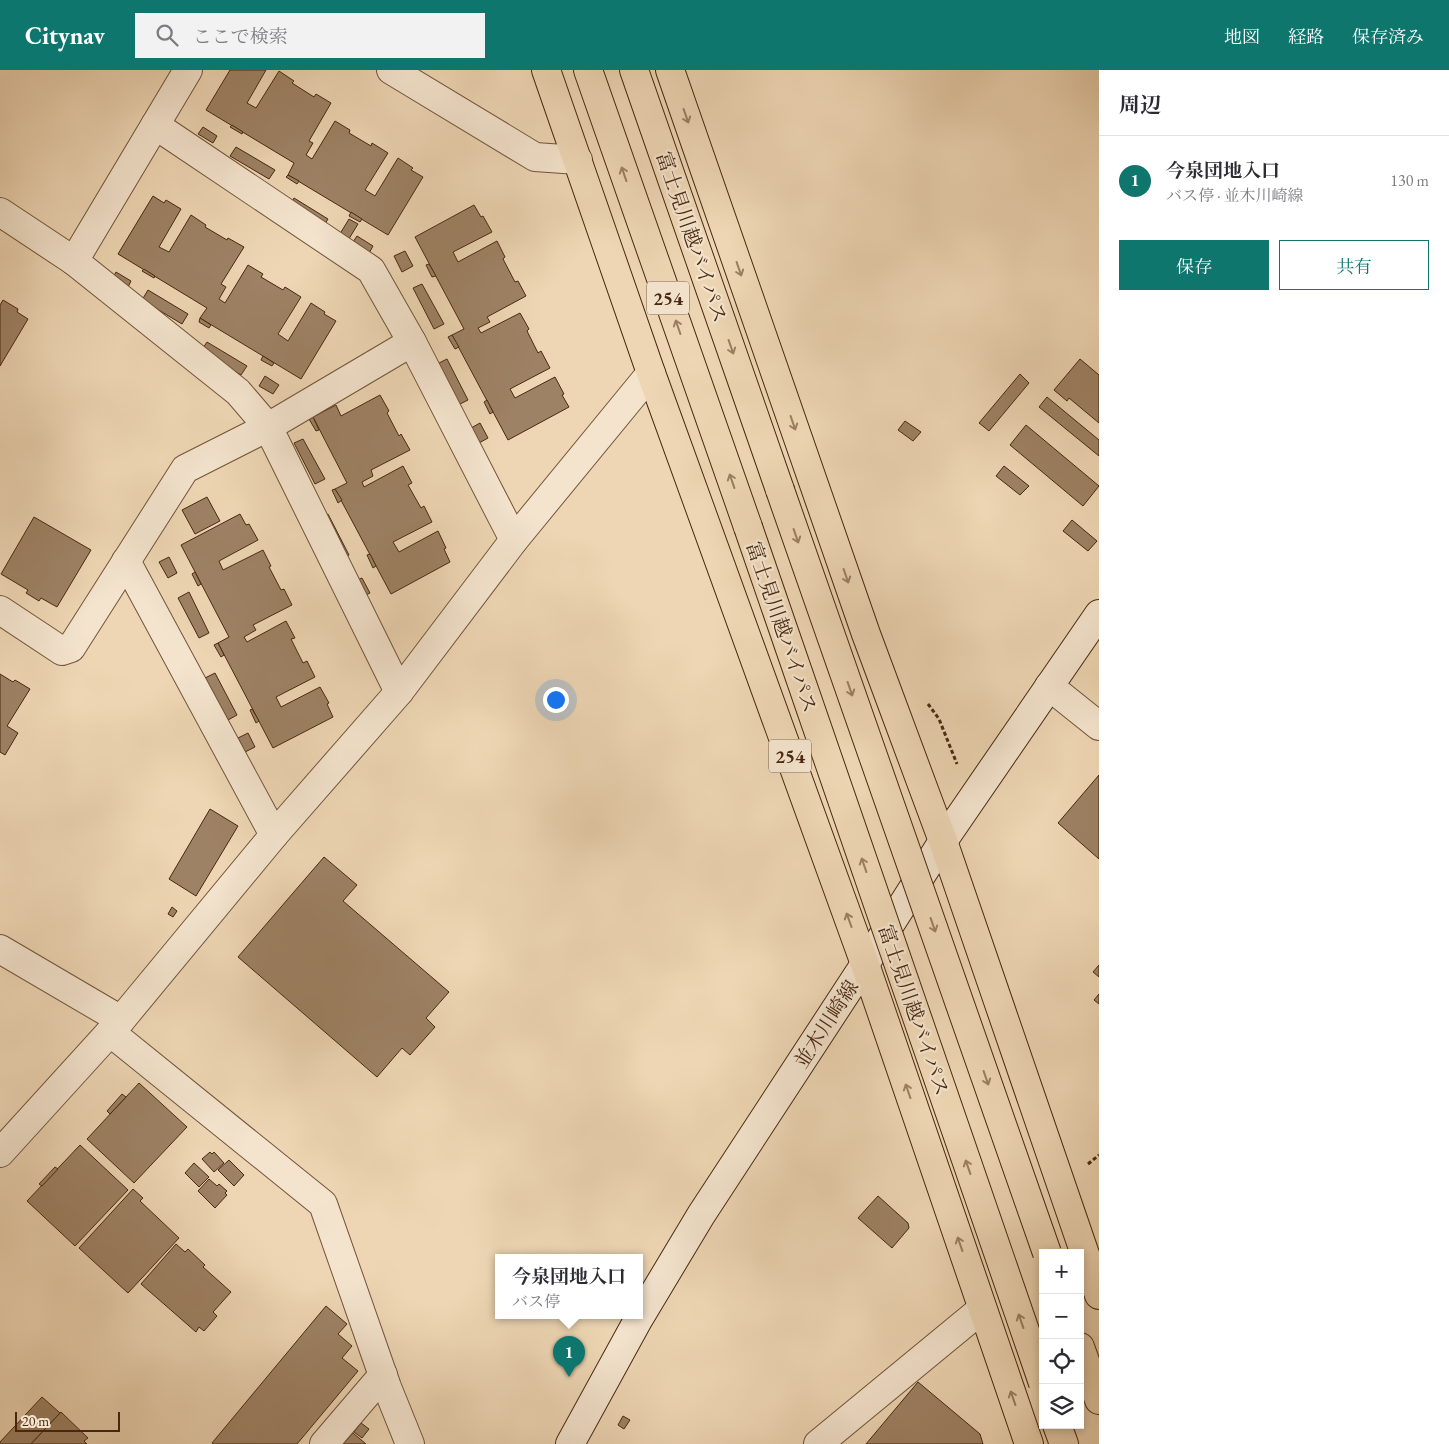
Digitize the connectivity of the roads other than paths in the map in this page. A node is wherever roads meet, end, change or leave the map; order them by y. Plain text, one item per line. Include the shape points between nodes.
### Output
1 (188, 70) edge
2 (390, 70) edge
3 (546, 70) edge
4 (588, 70) edge
5 (634, 70) edge
6 (670, 70) edge
7 (154, 125) junction
8 (578, 160) junction
9 (0, 212) edge
10 (74, 261) junction
11 (412, 342) junction
12 (651, 373) junction
13 (268, 427) junction
14 (514, 540) junction
15 (126, 561) junction
16 (0, 610) edge
17 (1099, 614) edge
18 (1050, 686) junction
19 (399, 692) junction
20 (1099, 726) edge
21 (274, 835) junction
22 (943, 841) junction
23 (0, 949) edge
24 (865, 964) junction
25 (115, 1026) junction
26 (0, 1153) edge
27 (1046, 1249) edge
28 (1096, 1279) edge
29 (982, 1309) junction
30 (643, 1312) edge
31 (639, 1319) edge
32 (1084, 1358) edge
33 (1039, 1372) edge
34 (383, 1375) junction
35 (1099, 1400) edge
36 (1058, 1429) edge
37 (324, 1444) edge
38 (410, 1444) edge
39 (570, 1444) edge
40 (818, 1444) edge
41 (1029, 1444) edge
42 (1064, 1444) edge

1 - 7 street
2 - 8 street via 535,157
3 - 8 highway, 254
33 -> 4 highway, 富士見川越バイパス / 254, bridge
5 -> 27 highway, 富士見川越バイパス / 254, bridge
6 -> 22 highway via 866,634
7 - 10 street
7 - 11 street via 372,270
8 - 12 highway, 254
9 - 10 street
10 - 13 street via 238,392
11 - 13 street
11 - 14 street
12 - 14 street
24 -> 12 highway, 254
13 - 15 street via 185,468
13 - 19 street
14 - 19 street
15 - 16 street via 72,648 62,651
15 - 21 street
17 - 18 street, 並木川崎線
18 - 20 street
18 - 22 street, 並木川崎線
19 - 21 street
21 - 25 street
22 - 24 street, 並木川崎線
22 - 28 highway
23 - 25 street
29 -> 24 highway, 254
24 - 30 street, 並木川崎線 via 701,1215
25 - 26 street
25 - 34 street via 323,1204
29 - 40 street
41 -> 29 highway, 254
31 - 39 street, 並木川崎線
32 - 35 highway
34 - 37 street
34 - 38 street
36 - 42 highway

